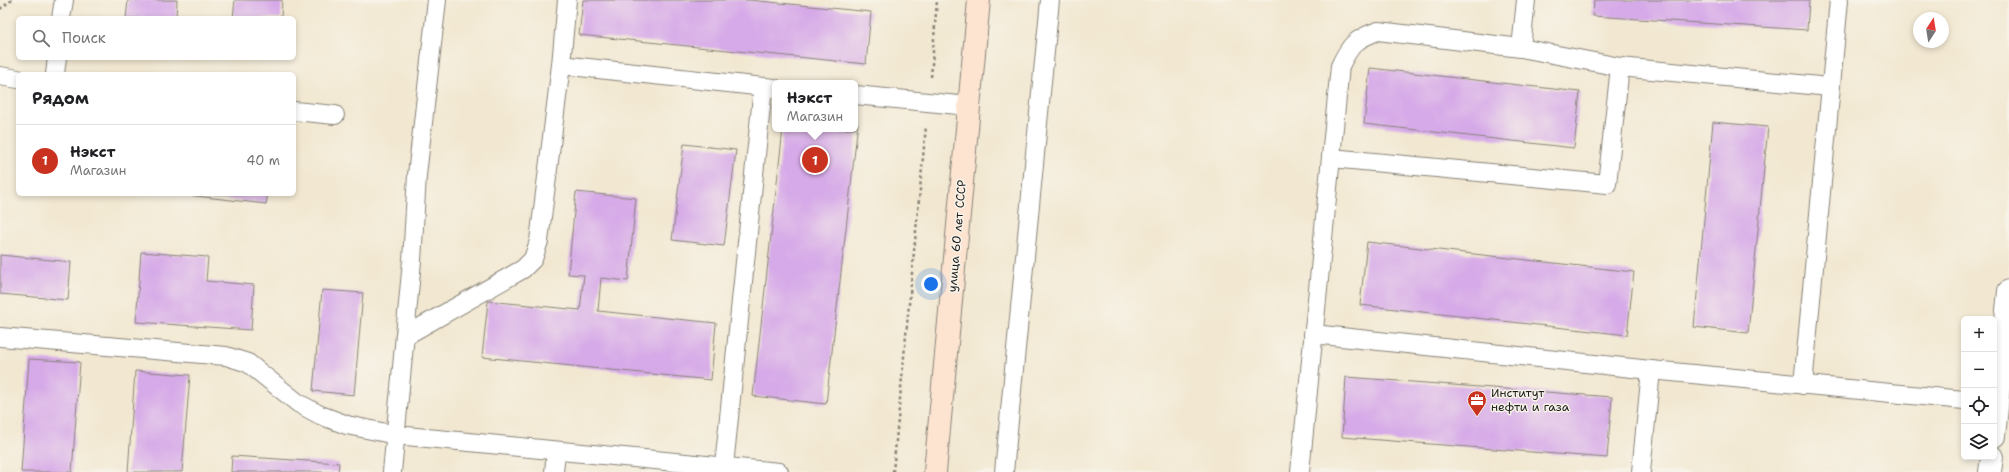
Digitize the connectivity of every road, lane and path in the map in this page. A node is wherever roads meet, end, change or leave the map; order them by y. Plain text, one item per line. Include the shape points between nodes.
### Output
1 (12, 0) edge
2 (64, 0) edge
3 (437, 0) edge
4 (567, 0) edge
5 (937, 0) edge
6 (979, 0) edge
7 (1050, 0) edge
8 (1526, 0) edge
9 (1839, 0) edge
10 (0, 9) edge
11 (61, 16) edge
12 (1521, 48) junction
13 (57, 60) edge
14 (561, 65) junction
15 (1620, 67) junction
16 (55, 72) edge
17 (0, 76) edge
18 (16, 79) edge
19 (1830, 87) junction
20 (769, 88) edge
21 (858, 95) edge
22 (928, 102) junction
23 (970, 106) junction
24 (296, 110) edge
25 (335, 115) dead end
26 (1331, 158) junction
27 (2009, 291) edge
28 (1313, 334) junction
29 (405, 336) junction
30 (0, 337) edge
31 (1651, 370) junction
32 (1803, 385) junction
33 (1997, 395) edge
34 (1961, 400) edge
35 (396, 435) junction
36 (556, 451) junction
37 (1992, 460) edge
38 (724, 466) junction
39 (392, 472) edge
40 (554, 472) edge
41 (779, 472) edge
42 (893, 472) edge
43 (935, 472) edge
44 (1004, 472) edge
45 (1300, 472) edge
46 (1642, 472) edge
47 (1990, 472) edge

1 - 10 path
2 - 11 lane
3 - 29 lane via 417,175
4 - 14 lane
5 - 22 path
6 - 23 main road, улица 60 лет СССР
7 - 44 lane
8 - 12 lane
9 - 19 lane
12 - 15 lane
12 - 26 lane via 1378,31 1361,37 1349,48 1340,66
13 - 16 lane
14 - 20 lane
14 - 29 lane via 540,241 533,259 523,269
15 - 19 lane
15 - 26 lane via 1607,184
17 - 18 lane
19 - 32 lane
20 - 38 lane
21 - 22 lane
22 - 23 lane
22 - 42 path
23 - 43 main road, улица 60 лет СССР
24 - 25 lane
26 - 28 lane
27 - 33 street
28 - 31 lane
28 - 45 lane
29 - 35 lane
30 - 35 lane via 226,356 248,363 298,403 320,415
31 - 32 lane
31 - 46 lane
32 - 34 lane
35 - 36 lane
35 - 39 lane
36 - 38 lane
36 - 40 lane
37 - 47 street
38 - 41 lane

